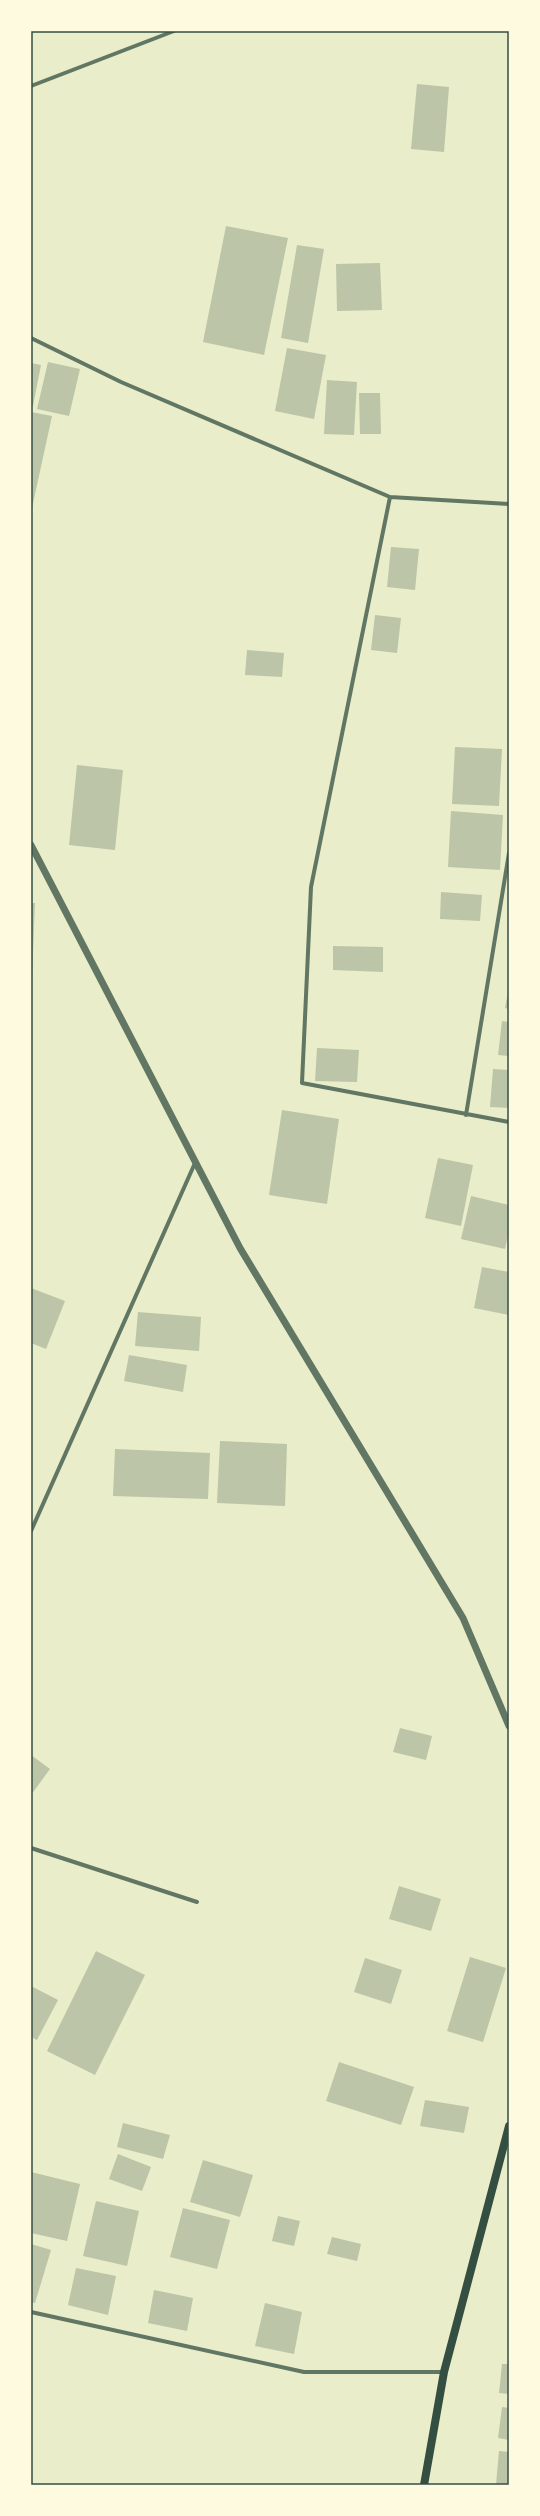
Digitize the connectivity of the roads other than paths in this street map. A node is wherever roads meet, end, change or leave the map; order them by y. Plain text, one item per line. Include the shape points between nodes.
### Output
1 (174, 31) edge
2 (31, 86) edge
3 (31, 338) edge
4 (390, 497) junction
5 (509, 504) edge
6 (31, 845) edge
7 (509, 853) edge
8 (466, 1115) junction
9 (509, 1122) edge
10 (196, 1162) junction
11 (31, 1531) edge
12 (509, 1726) edge
13 (31, 1848) edge
14 (197, 1902) dead end
15 (509, 2126) edge
16 (506, 2148) edge
17 (31, 2312) edge
18 (444, 2372) junction
19 (424, 2485) edge

1 - 2 street
3 - 4 street via 121,382
4 - 5 street
4 - 8 street via 311,887 302,1082
6 - 10 street
7 - 8 street
8 - 9 street
10 - 11 street
10 - 12 street via 240,1248 463,1618
13 - 14 street
15 - 16 main road
16 - 18 main road
17 - 18 street via 304,2372
18 - 19 main road

